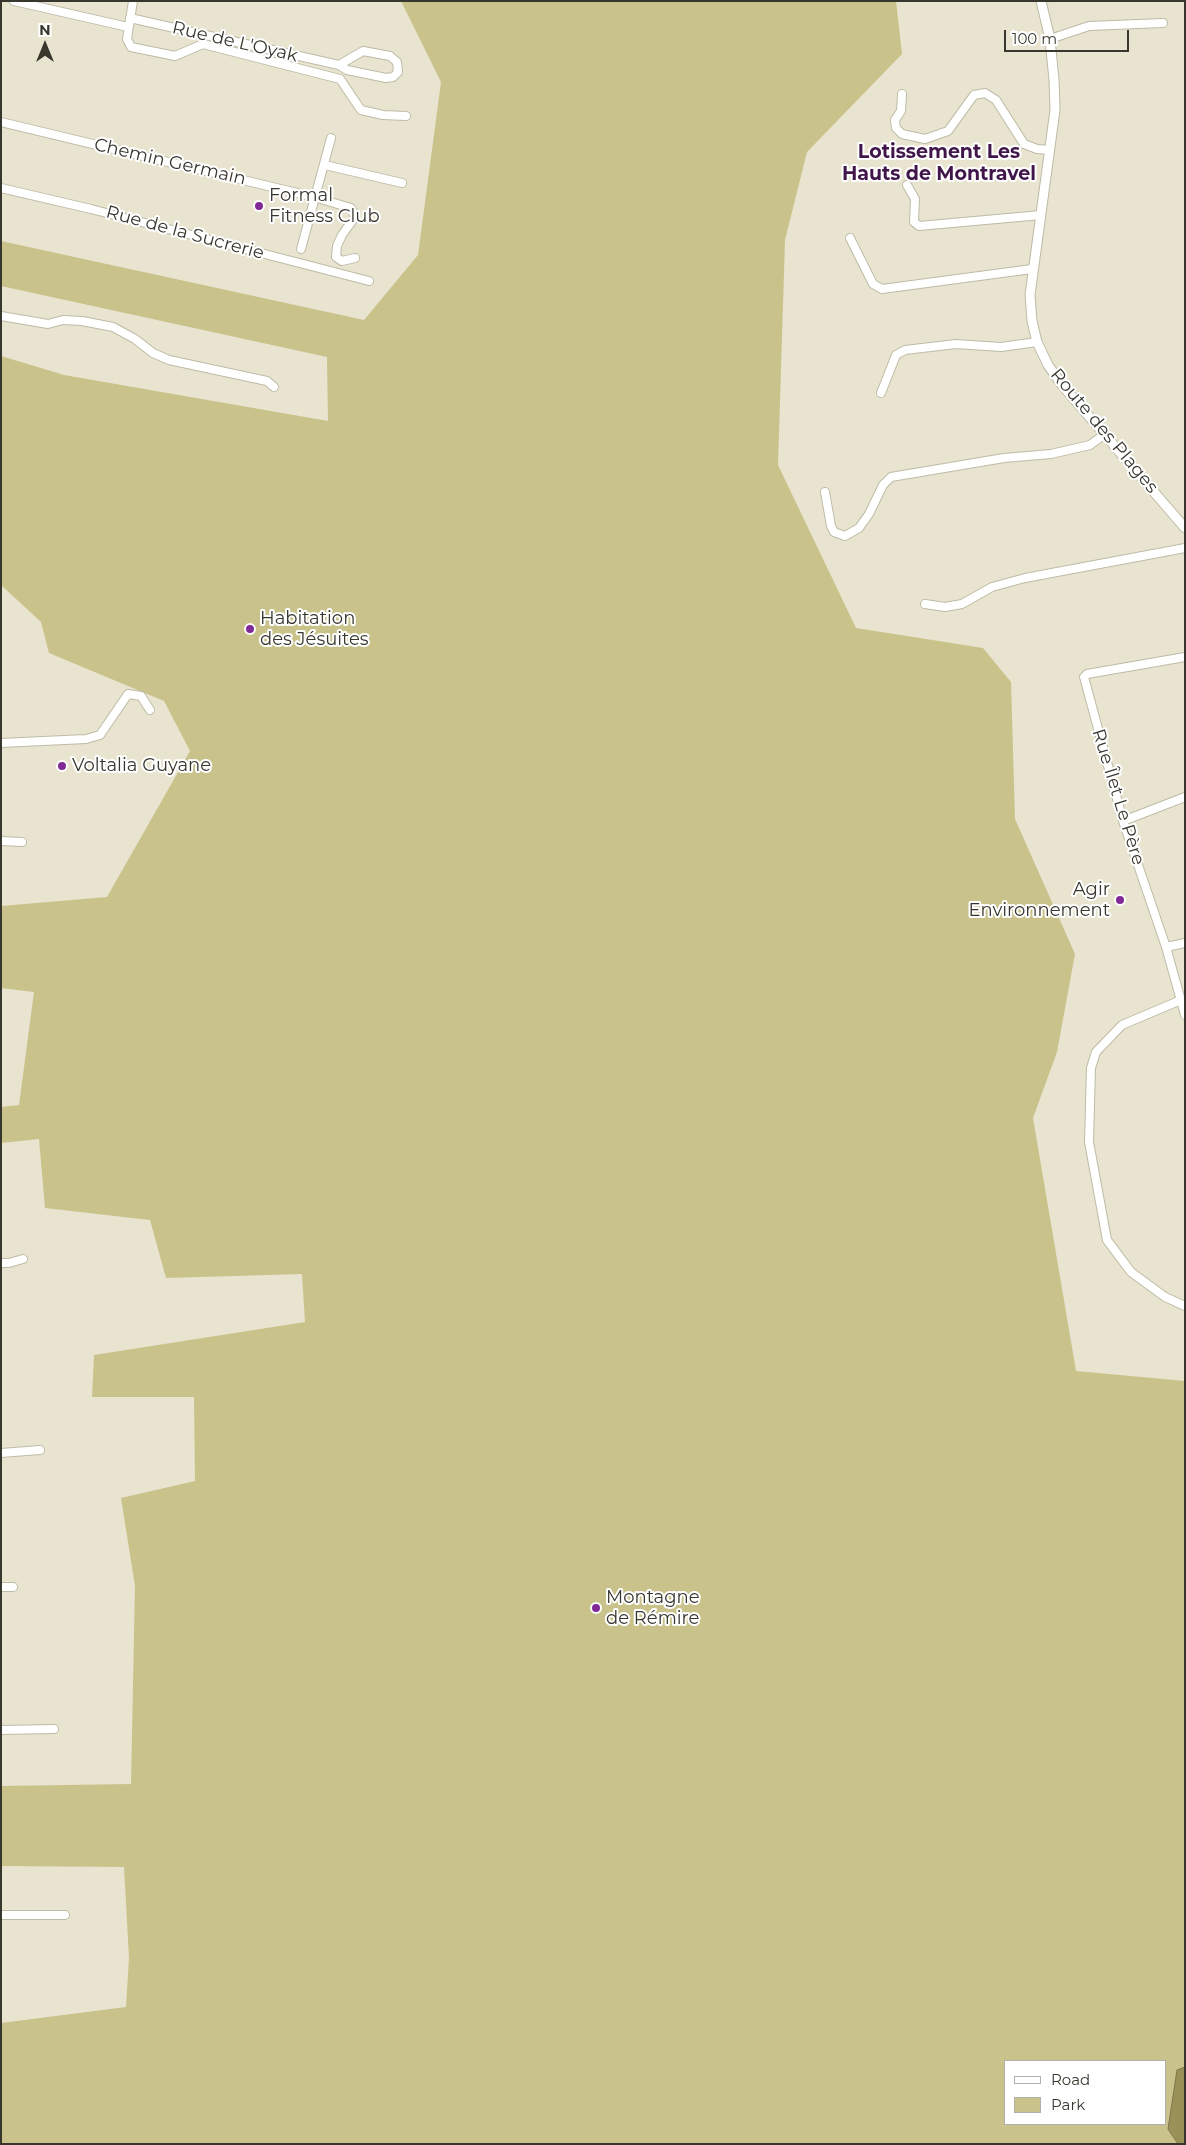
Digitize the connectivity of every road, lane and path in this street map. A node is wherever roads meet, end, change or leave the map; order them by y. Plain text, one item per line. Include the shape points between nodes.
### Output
1 (14, 1) edge
2 (133, 1) edge
3 (1041, 1) edge
4 (130, 18) junction
5 (1164, 23) dead end
6 (128, 27) junction
7 (1050, 40) junction
8 (340, 65) junction
9 (902, 94) dead end
10 (406, 116) dead end
11 (1, 122) edge
12 (331, 138) dead end
13 (1050, 150) junction
14 (325, 165) junction
15 (402, 184) dead end
16 (907, 185) dead end
17 (1, 188) edge
18 (314, 197) junction
19 (1041, 215) junction
20 (850, 238) dead end
21 (301, 249) dead end
22 (355, 258) dead end
23 (1032, 269) junction
24 (369, 281) dead end
25 (1, 316) edge
26 (1037, 342) junction
27 (274, 387) dead end
28 (881, 393) dead end
29 (1105, 434) junction
30 (825, 492) dead end
31 (1185, 528) edge
32 (1185, 548) edge
33 (925, 604) dead end
34 (1185, 657) edge
35 (150, 710) dead end
36 (1, 743) edge
37 (1185, 797) edge
38 (1123, 821) junction
39 (1, 841) edge
40 (22, 842) dead end
41 (1185, 943) edge
42 (1166, 947) junction
43 (1181, 1000) junction
44 (1185, 1014) edge
45 (23, 1259) dead end
46 (1, 1263) edge
47 (1185, 1306) edge
48 (40, 1450) dead end
49 (1, 1453) edge
50 (1, 1587) edge
51 (13, 1587) dead end
52 (54, 1729) dead end
53 (1, 1730) edge
54 (1, 1915) edge
55 (65, 1915) dead end

1 - 6 street
2 - 4 street
3 - 7 street, Route des Plages
4 - 6 street
4 - 8 street, Rue de L'Oyak
5 - 7 street via 1089,26
6 - 10 street via 127,39 131,47 176,56 203,44 340,79 360,110
7 - 13 street, Route des Plages via 1055,110
8 - 8 street, Rue de L'Oyak via 346,70 386,78 398,72 397,62 390,56 363,50
9 - 13 street via 901,111 895,120 896,128 902,134 926,139 948,131 974,95 985,93 996,100 1024,144
11 - 18 street, Chemin Germain
12 - 14 street
13 - 19 street, Route des Plages
14 - 15 street
14 - 18 street
16 - 19 street via 915,199 914,222 919,226
17 - 24 street, Rue de la Sucrerie
18 - 21 street
18 - 22 street, Chemin Germain via 351,208 355,213 337,246 336,257 342,261
19 - 23 street, Route des Plages
20 - 23 street via 873,284 882,289
23 - 26 street, Route des Plages via 1031,314
25 - 27 street via 48,324 63,320 112,327 169,360 267,381
26 - 28 street via 1001,347 956,344 904,350 896,355
26 - 29 street, Route des Plages via 1062,385
29 - 30 street via 1090,445 1051,454 1004,458 891,477 859,528 845,536 834,532 831,526
29 - 31 street, Route des Plages
32 - 33 street via 992,586 962,604 945,607
34 - 38 street, Rue Îlet Le Père via 1084,677
35 - 36 street via 141,696 128,694 100,735 86,739
37 - 38 street
38 - 42 street, Rue Îlet Le Père
39 - 40 street
41 - 42 street
42 - 43 street, Rue Îlet Le Père
43 - 44 street, Rue Îlet Le Père
43 - 47 street via 1122,1025 1096,1052 1091,1068 1089,1142 1108,1240 1131,1272 1165,1297
45 - 46 street
48 - 49 street
50 - 51 street
52 - 53 street
54 - 55 street

